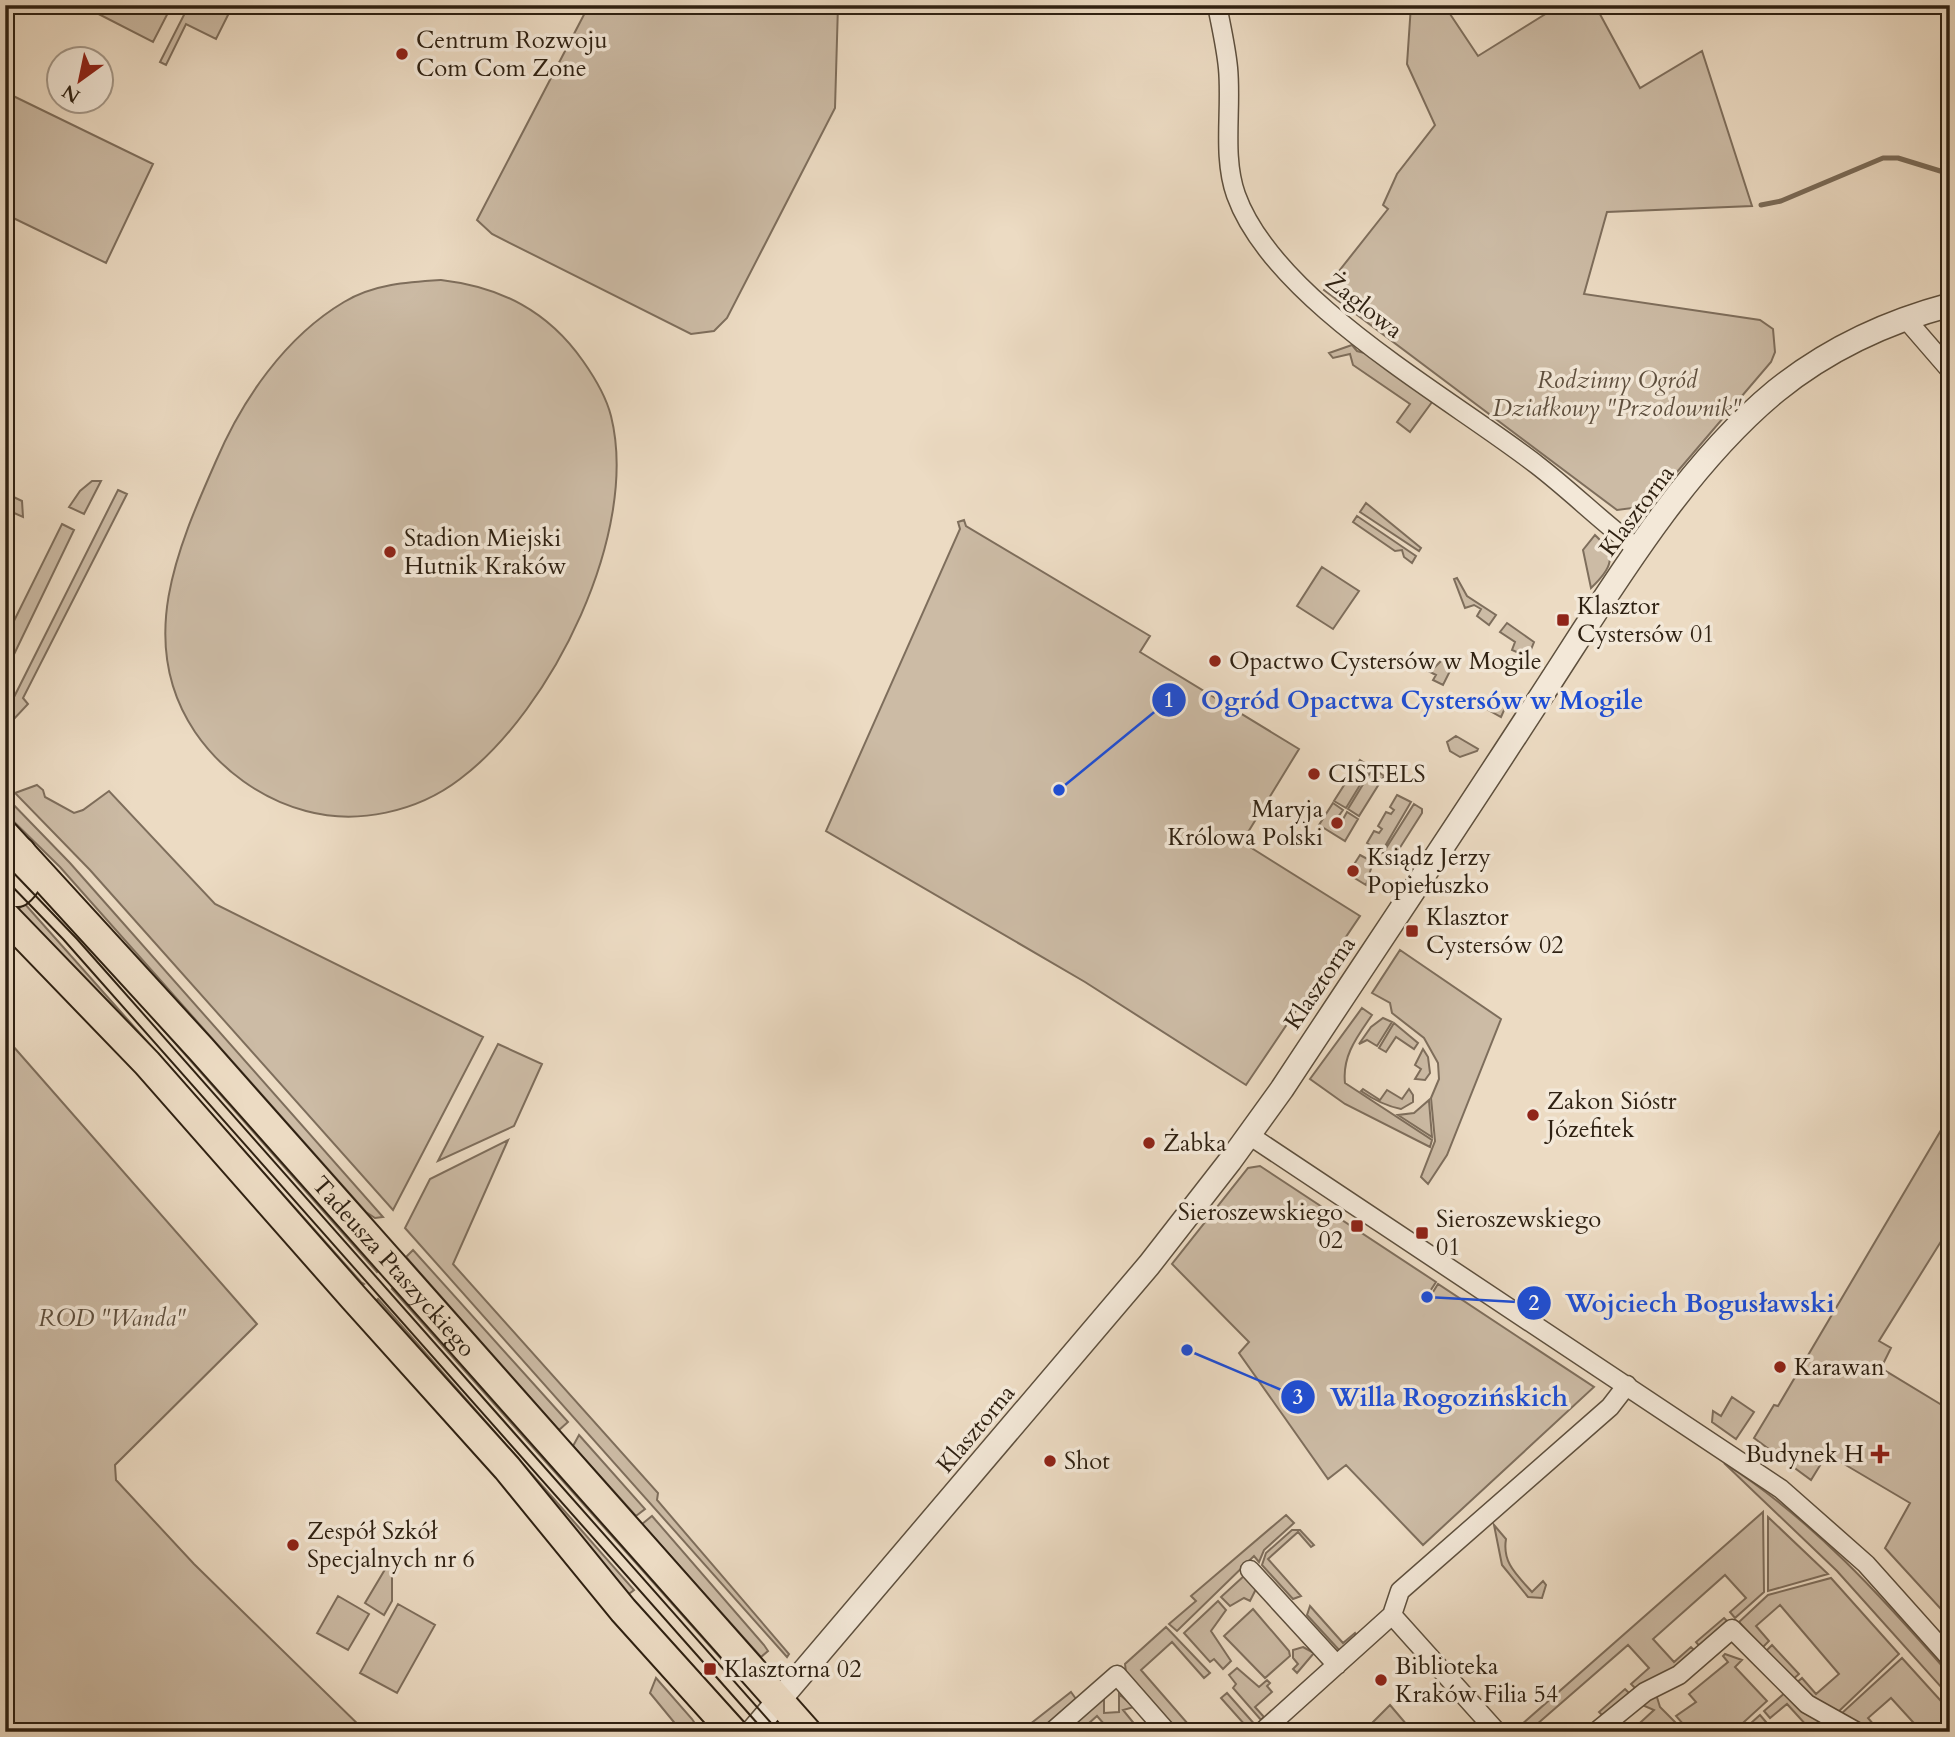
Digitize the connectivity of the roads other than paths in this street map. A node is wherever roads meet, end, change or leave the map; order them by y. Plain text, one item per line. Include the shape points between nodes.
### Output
1 (1217, 5) edge
2 (1950, 305) edge
3 (1905, 318) junction
4 (1950, 370) edge
5 (1639, 550) junction
6 (13, 843) edge
7 (5, 892) edge
8 (5, 916) edge
9 (1249, 1135) junction
10 (1627, 1385) junction
11 (1251, 1570) dead end
12 (1392, 1615) junction
13 (1950, 1658) edge
14 (1337, 1665) junction
15 (779, 1701) junction
16 (733, 1732) edge
17 (752, 1732) edge
18 (807, 1732) edge
19 (1052, 1732) edge
20 (1167, 1732) edge
21 (1262, 1732) edge
22 (1497, 1732) edge
23 (1596, 1732) edge
24 (1857, 1732) edge

1 - 5 street, Żaglowa via 1228,68 1233,186 1247,221 1265,248 1345,326 1539,466
2 - 3 street, Klasztorna
3 - 4 street
3 - 5 street, Klasztorna via 1835,350 1775,392 1720,447
5 - 9 street, Klasztorna
6 - 7 main road via 30,867 29,879 18,892
6 - 15 main road, Tadeusza Ptaszyckiego
8 - 16 main road, Tadeusza Ptaszyckiego via 226,1151 508,1468 623,1610
9 - 10 street
9 - 15 street, Klasztorna via 1149,1265
10 - 12 street via 1610,1407 1400,1591
10 - 13 street via 1810,1512 1866,1564
11 - 14 street
12 - 14 street
12 - 22 street
14 - 21 street
15 - 17 street, Klasztorna
15 - 18 main road, Tadeusza Ptaszyckiego
19 - 20 street via 1117,1675
23 - 24 street via 1645,1692 1685,1670 1732,1629 1807,1704

